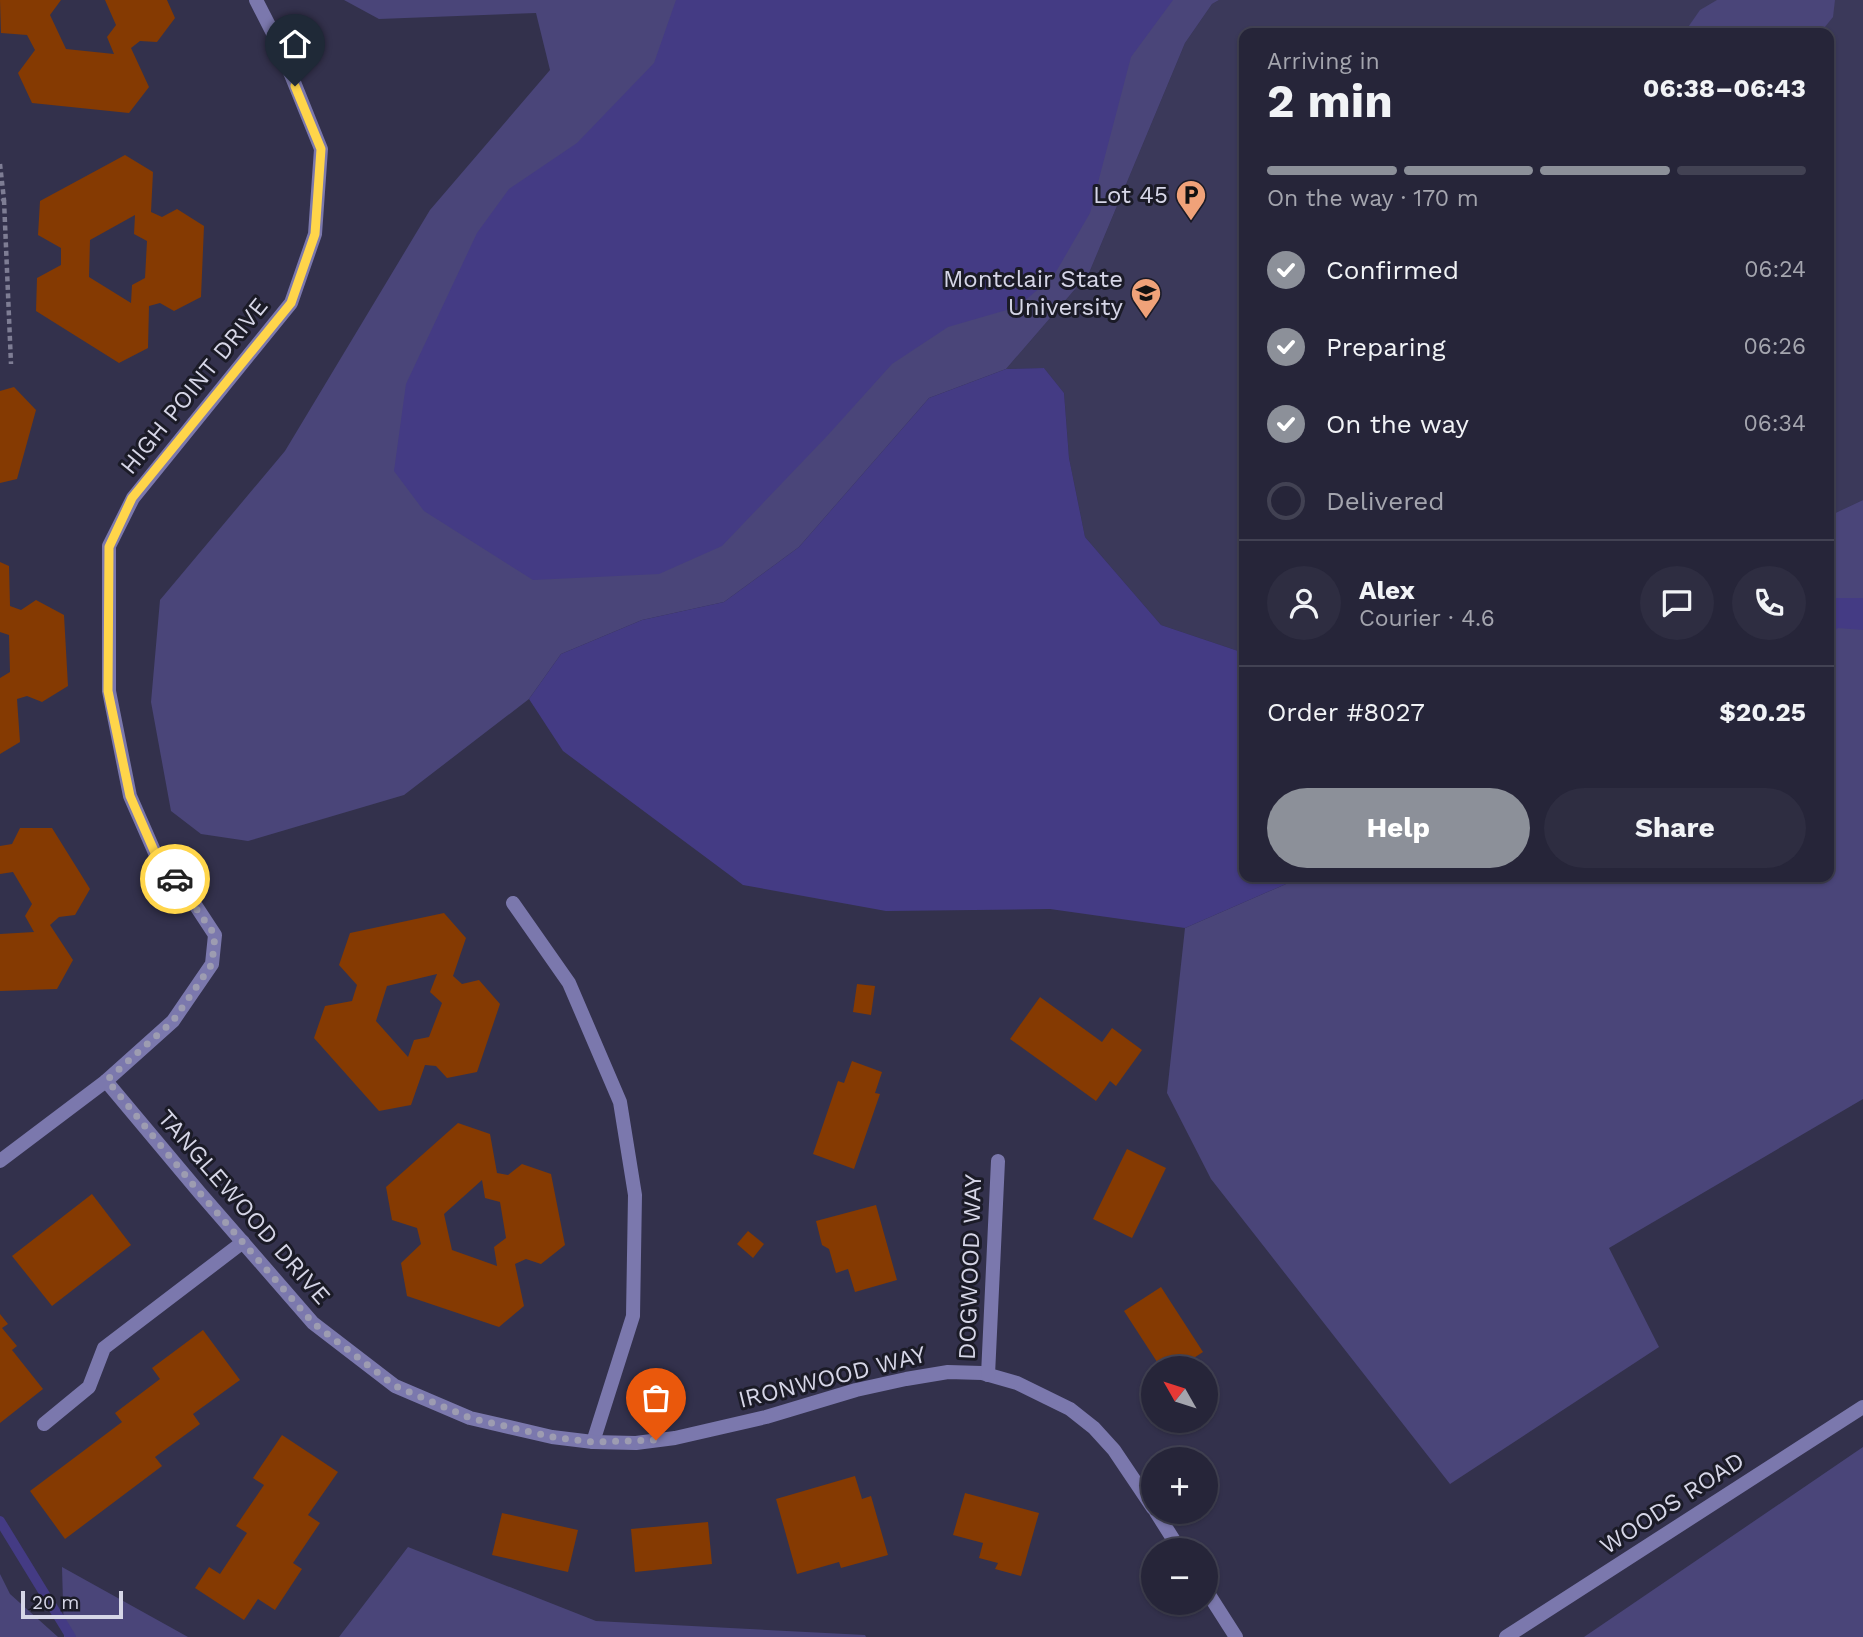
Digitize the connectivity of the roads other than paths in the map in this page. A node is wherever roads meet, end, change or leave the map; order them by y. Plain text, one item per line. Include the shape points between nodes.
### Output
1 (256, 0) edge
2 (513, 903) dead end
3 (107, 1080) junction
4 (0, 1161) edge
5 (998, 1161) dead end
6 (243, 1242) junction
7 (988, 1375) junction
8 (1863, 1407) edge
9 (470, 1418) joint
10 (44, 1424) dead end
11 (593, 1442) junction
12 (1141, 1490) edge
13 (1218, 1609) edge
14 (1236, 1637) edge
15 (1506, 1637) edge

1 - 3 street, HIGH POINT DRIVE via 321,149 315,234 291,303 132,498 109,547 108,691 130,796 155,853 215,935 212,964 173,1021
2 - 11 street via 569,982 620,1102 635,1195 633,1316
3 - 4 street
3 - 6 street, TANGLEWOOD DRIVE
5 - 7 street, DOGWOOD WAY
6 - 9 street, TANGLEWOOD DRIVE via 313,1323 395,1386
6 - 10 street via 104,1348 89,1387
7 - 11 street, IRONWOOD WAY via 948,1372 906,1379 676,1438
7 - 12 street, IRONWOOD WAY via 1017,1383 1070,1409 1114,1450
8 - 15 street, WOODS ROAD
9 - 11 street, IRONWOOD WAY
13 - 14 street

